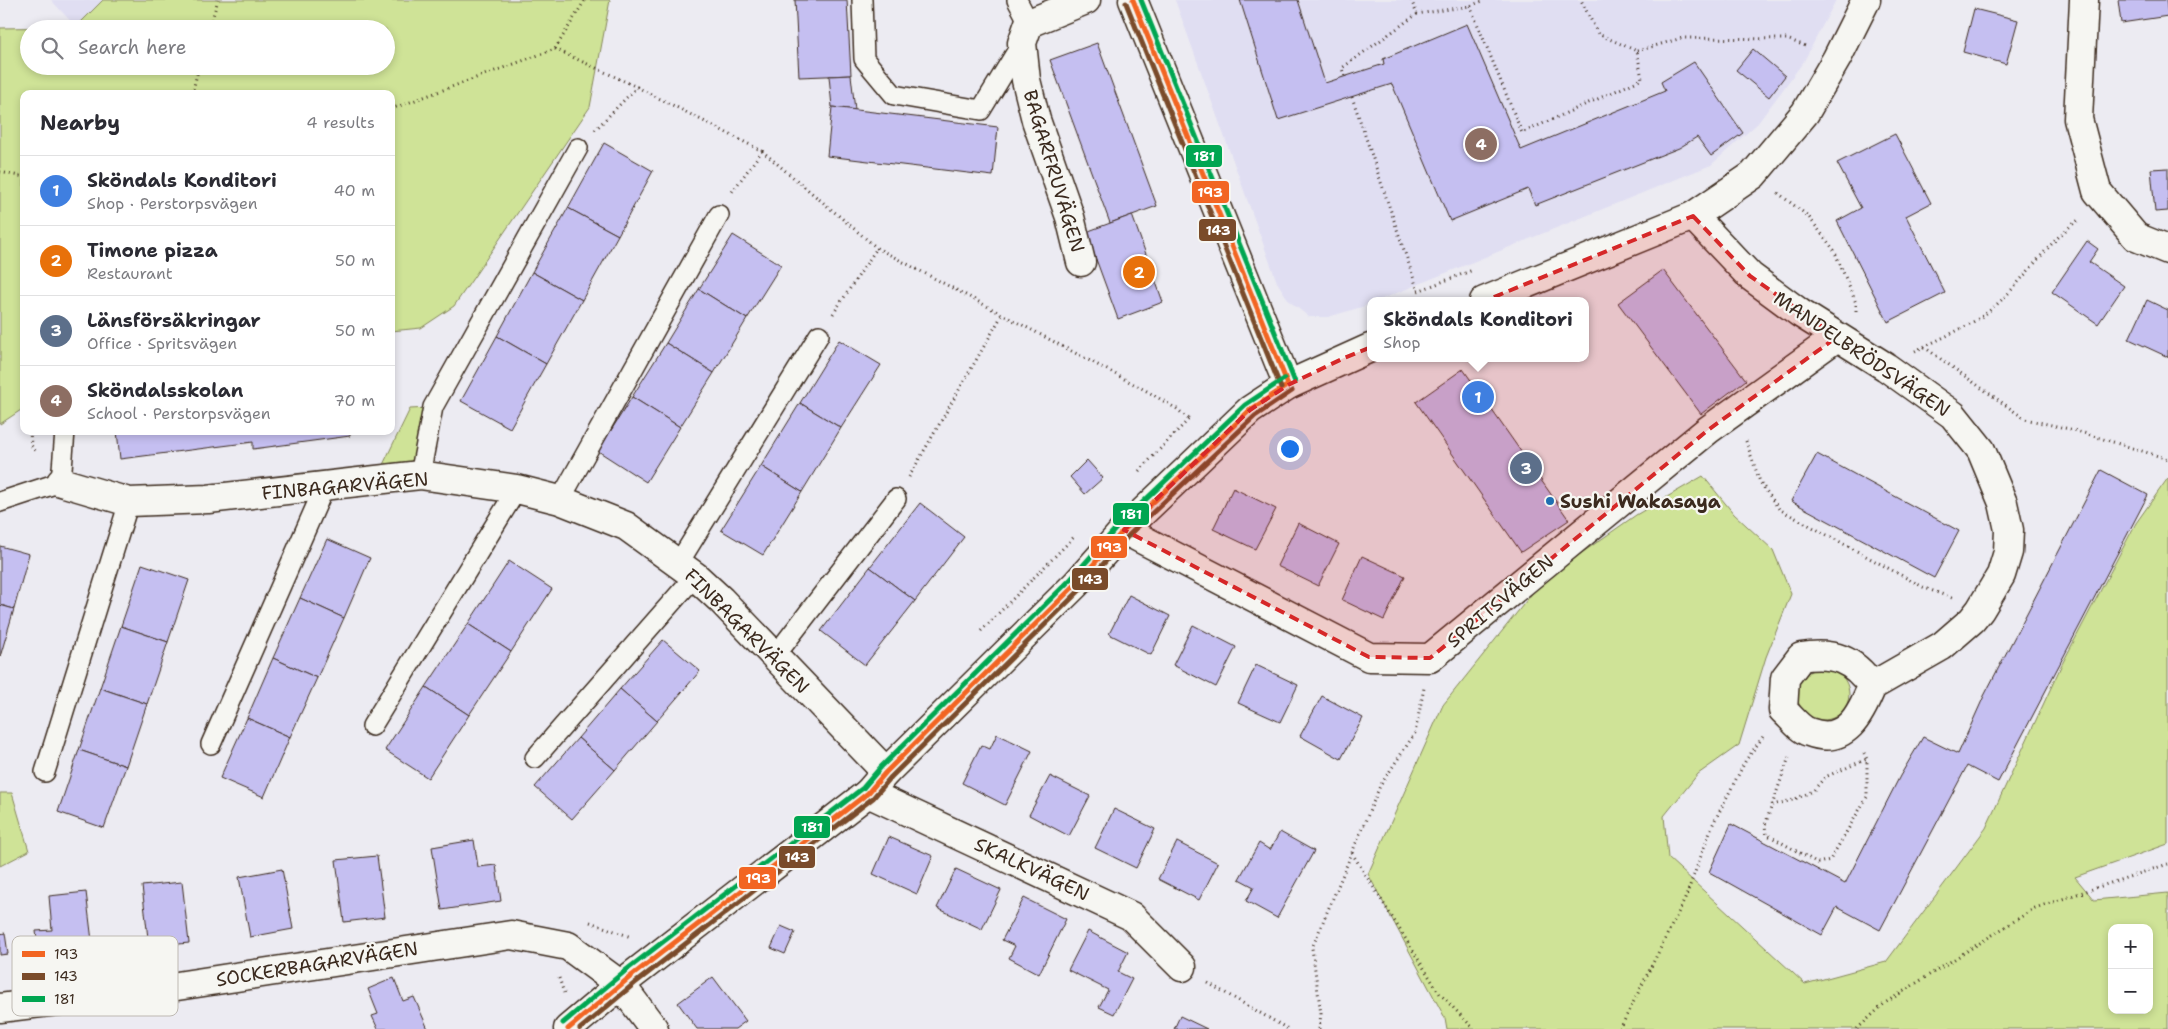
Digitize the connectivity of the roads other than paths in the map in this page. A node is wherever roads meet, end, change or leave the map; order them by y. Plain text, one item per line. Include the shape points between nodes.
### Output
1 (862, 0) edge
2 (1086, 0) edge
3 (1133, 0) edge
4 (1866, 0) edge
5 (2084, 0) edge
6 (1023, 22) edge
7 (578, 148) road end
8 (719, 215) road end
9 (1693, 216) junction
10 (2168, 250) edge
11 (1081, 262) dead end
12 (1494, 297) edge
13 (1846, 328) junction
14 (819, 335) road end
15 (1367, 349) edge
16 (1288, 385) junction
17 (65, 435) edge
18 (420, 475) junction
19 (60, 482) junction
20 (324, 488) junction
21 (517, 489) junction
22 (896, 499) road end
23 (560, 500) junction
24 (0, 502) edge
25 (129, 502) junction
26 (1124, 530) junction
27 (686, 570) junction
28 (775, 656) junction
29 (1872, 686) junction
30 (372, 726) dead end
31 (211, 744) dead end
32 (535, 758) dead end
33 (45, 772) dead end
34 (886, 772) junction
35 (868, 793) junction
36 (1182, 967) road end
37 (178, 986) edge
38 (621, 986) junction
39 (568, 1029) edge
40 (654, 1029) edge

1 - 6 lane via 864,59 894,95 982,110
2 - 6 street
3 - 16 street
4 - 9 street via 1805,113 1754,174
5 - 10 street via 2078,119 2097,191 2136,237
6 - 11 street, BAGARFRUVÄGEN via 1026,80 1036,120 1070,216
7 - 18 lane via 433,408
8 - 23 lane
9 - 12 street
9 - 13 street, MANDELBRÖDSVÄGEN via 1750,276
13 - 26 street, SPRITSVÄGEN via 1708,430 1430,658 1369,657
13 - 29 street, MANDELBRÖDSVÄGEN via 1886,367 1953,415 1981,450 2003,503 2009,530 2008,552 2001,575 1972,620 1942,646
14 - 27 lane
15 - 16 street
16 - 26 street via 1250,410
17 - 19 lane
18 - 20 street, FINBAGARVÄGEN
18 - 21 street, FINBAGARVÄGEN
19 - 24 lane
19 - 25 street, FINBAGARVÄGEN
20 - 25 street, FINBAGARVÄGEN via 208,499
20 - 31 lane
21 - 23 street, FINBAGARVÄGEN
21 - 30 lane
22 - 28 lane
23 - 27 street, FINBAGARVÄGEN via 626,526
25 - 33 lane
26 - 34 street via 1076,584
27 - 28 street, FINBAGARVÄGEN
27 - 32 lane
28 - 34 street, FINBAGARVÄGEN
29 - 29 street via 1861,712 1849,727 1828,736 1808,732 1783,710 1785,678 1801,657 1820,654 1835,657 1860,669
34 - 35 street
35 - 36 street, SKALKVÄGEN via 1132,916
35 - 38 street
37 - 38 street, SOCKERBAGARVÄGEN via 511,935 568,946
38 - 39 street
38 - 40 street, SOCKERBAGARVÄGEN

